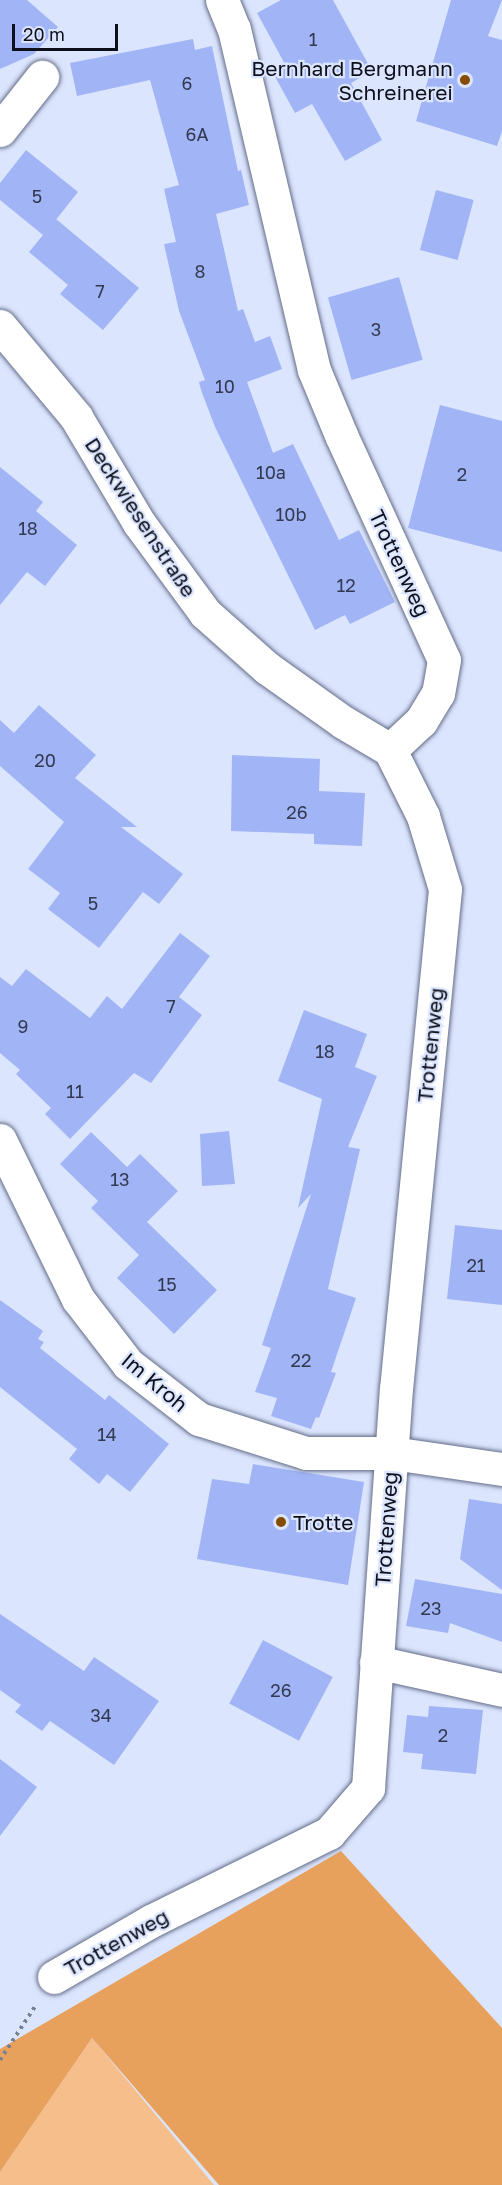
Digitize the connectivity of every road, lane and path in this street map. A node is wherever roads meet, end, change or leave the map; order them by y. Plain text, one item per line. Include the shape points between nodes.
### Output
1 (222, 0) edge
2 (42, 77) dead end
3 (0, 130) edge
4 (0, 326) edge
5 (390, 750) junction
6 (0, 1140) edge
7 (392, 1454) junction
8 (502, 1468) edge
9 (376, 1662) junction
10 (502, 1690) edge
11 (54, 1977) joint
12 (0, 2060) edge

1 - 5 street, Trottenweg via 234,28 314,370 444,660 438,693 421,721
2 - 3 street
4 - 5 street, Deckwiesenstraße via 76,417 139,523 205,614 267,668
5 - 7 street, Trottenweg via 423,816 445,889
6 - 7 street, Im Kroh via 78,1299 128,1364 199,1419 306,1453
7 - 8 street, Im Kroh
7 - 9 street, Trottenweg
9 - 10 street
9 - 11 street, Trottenweg via 368,1788 328,1833 151,1921
11 - 12 path

